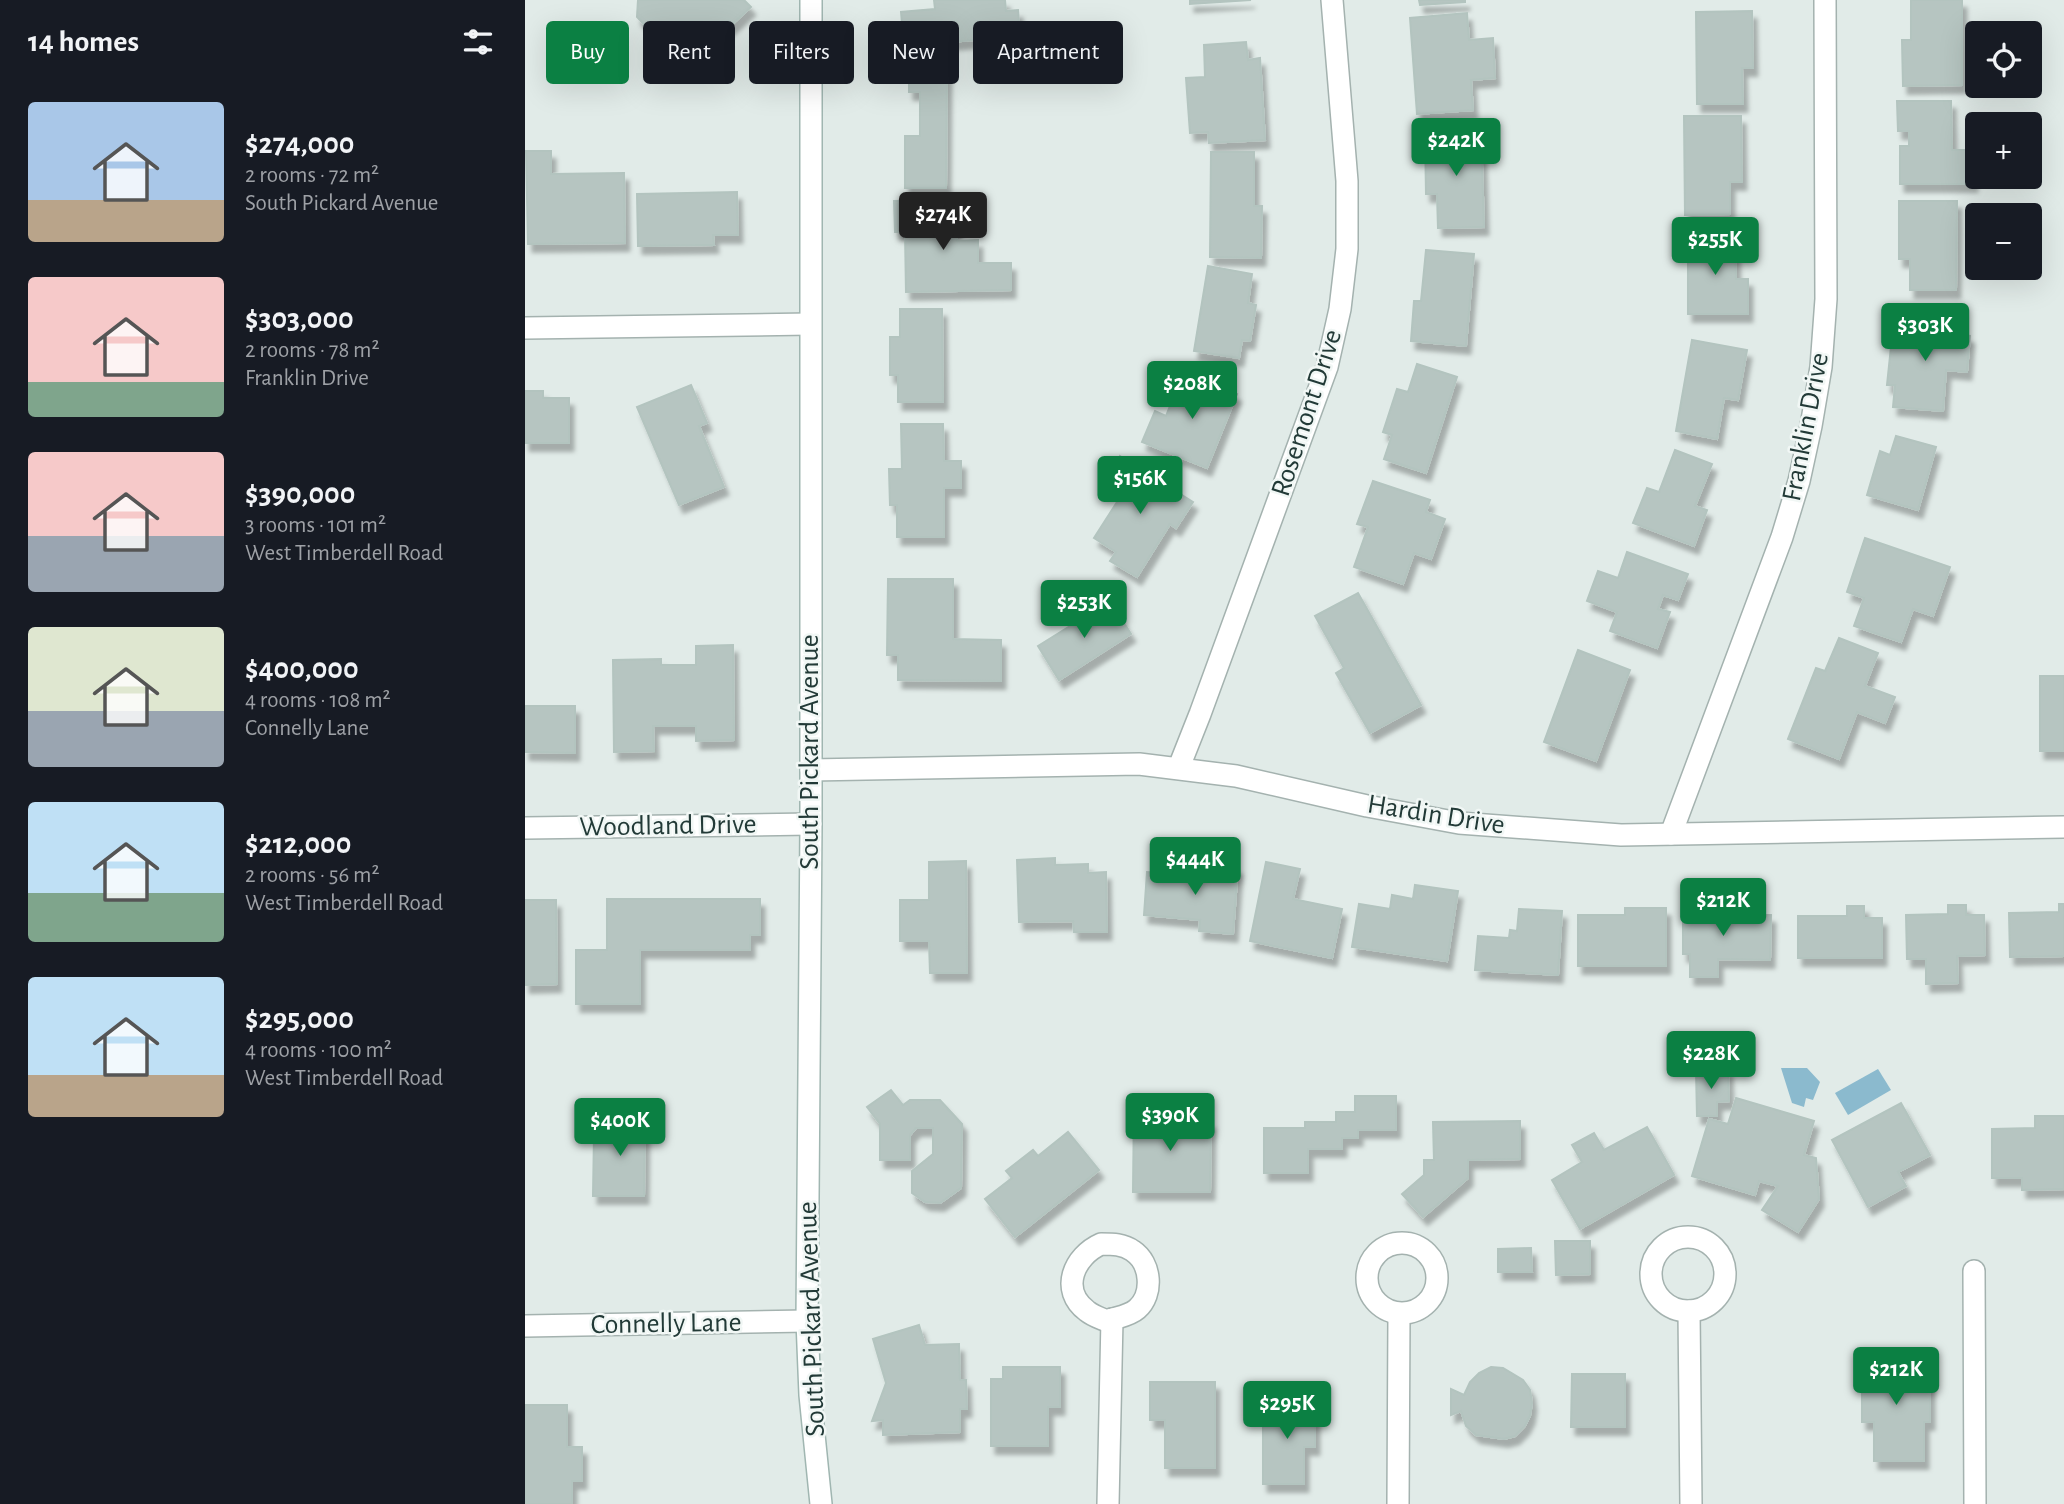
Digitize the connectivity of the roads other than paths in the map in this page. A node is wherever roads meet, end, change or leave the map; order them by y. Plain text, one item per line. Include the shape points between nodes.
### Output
1 (811, 0) edge
2 (1332, 0) edge
3 (1825, 0) edge
4 (810, 324) junction
5 (525, 328) edge
6 (1179, 767) junction
7 (811, 770) junction
8 (811, 824) junction
9 (2064, 827) edge
10 (525, 828) edge
11 (1671, 834) junction
12 (1974, 1271) dead end
13 (1689, 1311) dead end
14 (1399, 1314) dead end
15 (1112, 1319) dead end
16 (807, 1321) junction
17 (525, 1326) edge
18 (821, 1504) edge
19 (1108, 1504) edge
20 (1398, 1504) edge
21 (1691, 1504) edge
22 (1975, 1504) edge

1 - 4 street, South Pickard Avenue
2 - 6 street, Rosemont Drive via 1347,181 1347,249 1340,309 1327,368
3 - 11 street, Franklin Drive via 1826,299 1811,426 1782,537
4 - 5 street
4 - 7 street, South Pickard Avenue
6 - 7 street, Hardin Drive via 1076,764
6 - 11 street, Hardin Drive via 1459,823 1621,835
7 - 8 street, South Pickard Avenue
8 - 10 street, Woodland Drive
8 - 16 street, South Pickard Avenue
9 - 11 street, Hardin Drive
12 - 22 street
13 - 21 street
14 - 20 street
15 - 19 street
16 - 17 street, Connelly Lane
16 - 18 street, South Pickard Avenue

